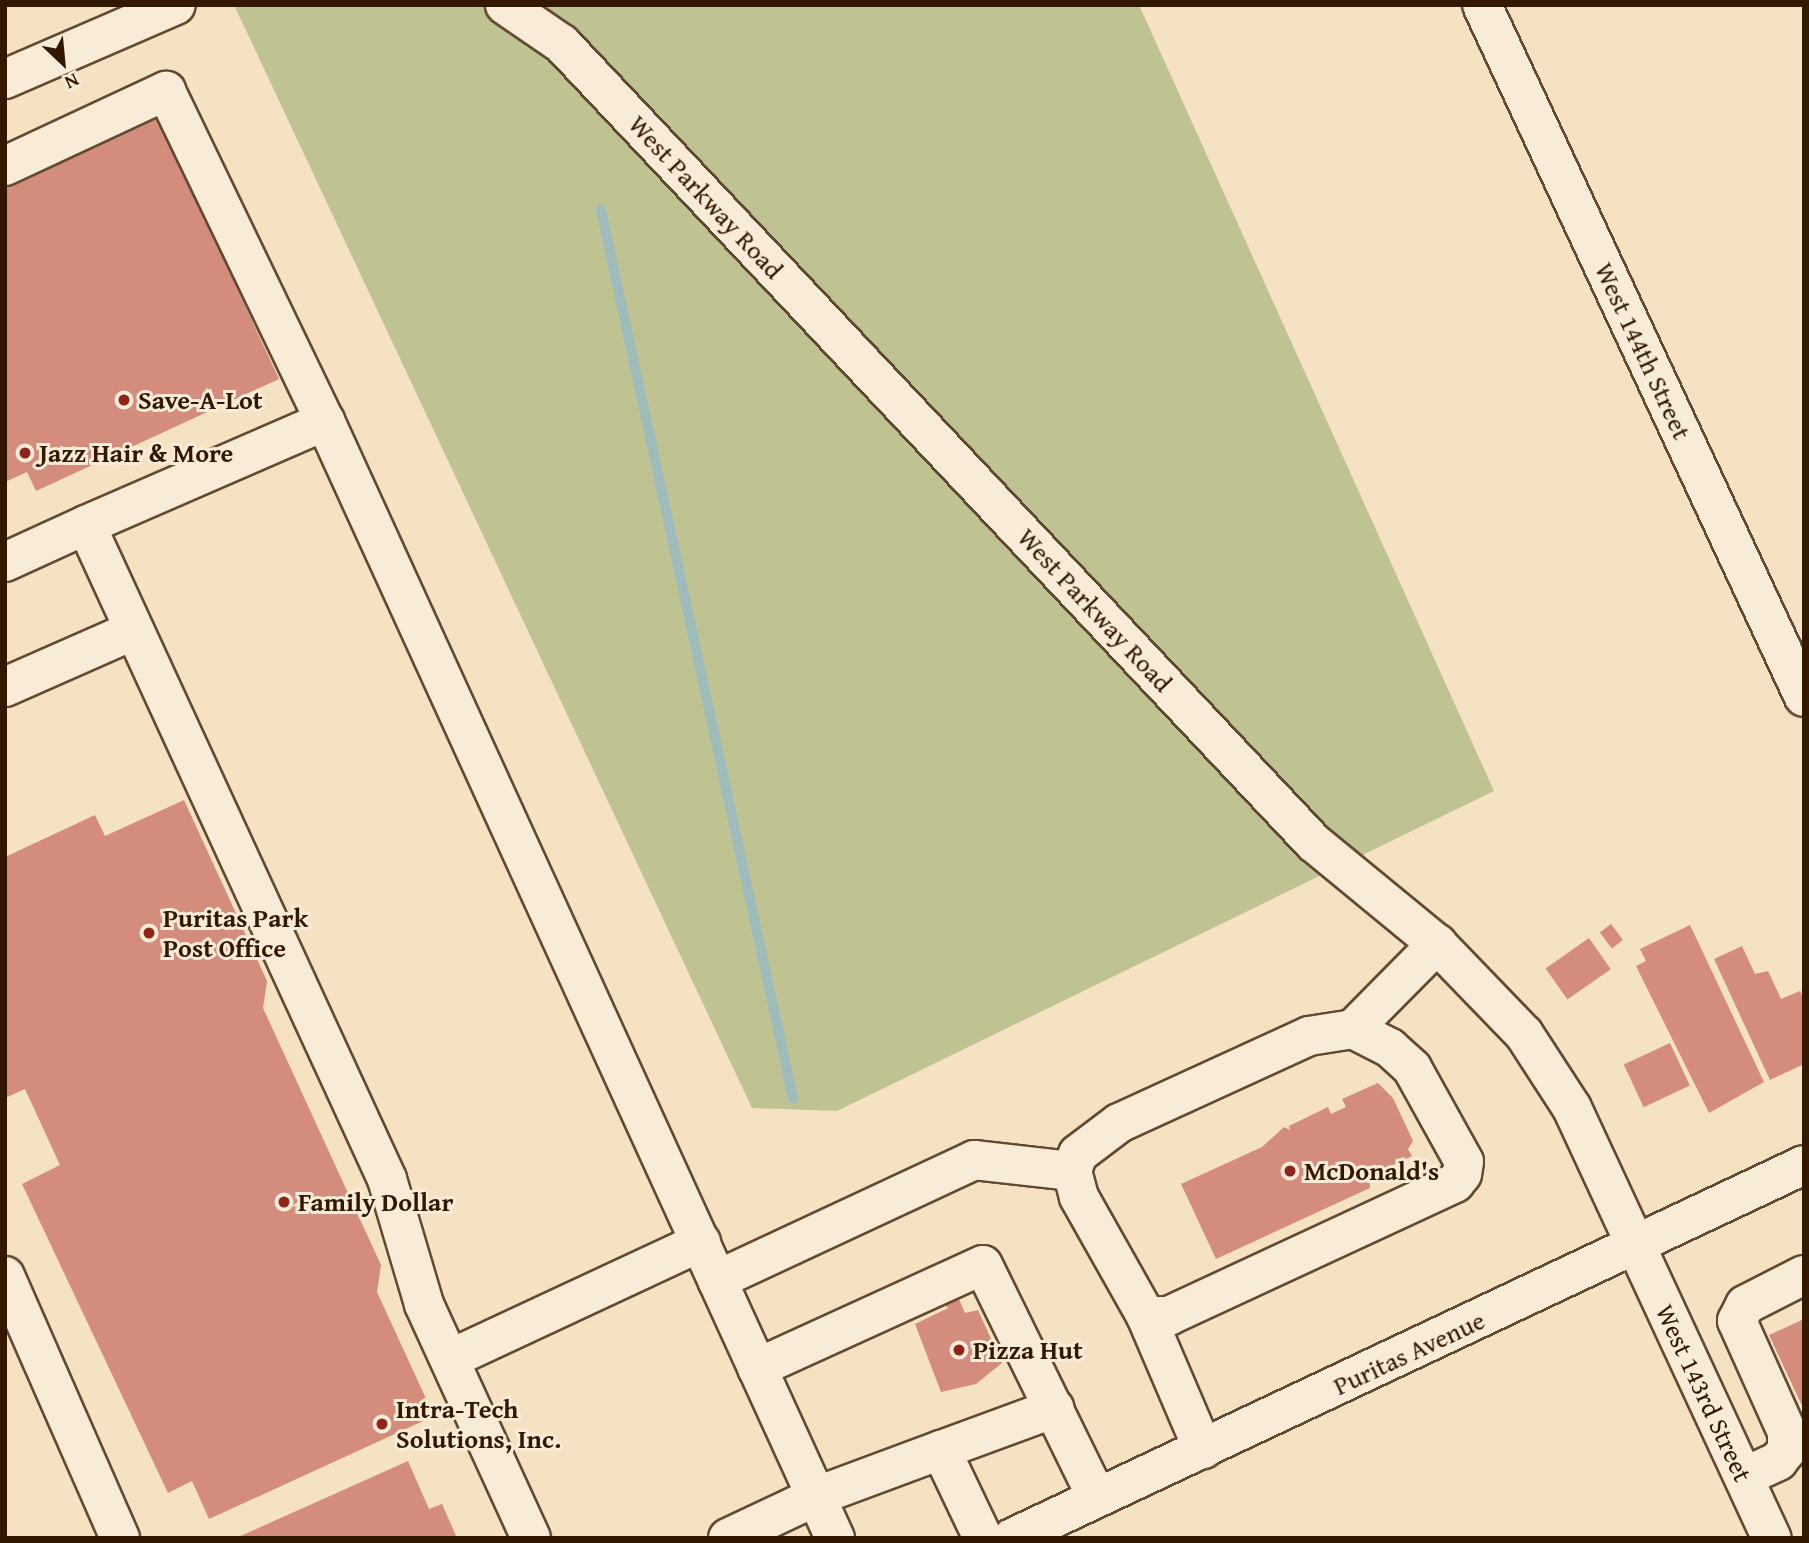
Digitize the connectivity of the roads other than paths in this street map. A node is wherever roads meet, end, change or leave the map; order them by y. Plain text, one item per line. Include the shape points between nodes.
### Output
1 (176, 5) edge
2 (505, 5) edge
3 (1482, 5) edge
4 (5, 79) edge
5 (5, 166) edge
6 (325, 421) junction
7 (86, 525) junction
8 (5, 562) edge
9 (134, 630) junction
10 (5, 687) edge
11 (1804, 697) edge
12 (1437, 944) junction
13 (1353, 1029) junction
14 (1804, 1166) edge
15 (1072, 1171) junction
16 (701, 1242) junction
17 (1636, 1248) junction
18 (1804, 1275) edge
19 (5, 1276) edge
20 (718, 1280) junction
21 (1146, 1316) junction
22 (450, 1359) junction
23 (757, 1368) junction
24 (1055, 1408) junction
25 (1203, 1449) junction
26 (941, 1450) junction
27 (1744, 1478) junction
28 (817, 1496) junction
29 (1097, 1499) junction
30 (120, 1538) edge
31 (531, 1538) edge
32 (729, 1538) edge
33 (835, 1538) edge
34 (983, 1538) edge
35 (1012, 1538) edge
36 (1772, 1538) edge

1 - 4 street
2 - 12 street, West Parkway Road via 562,44 1314,843
3 - 11 street, West 144th Street
5 - 6 street via 166,90
6 - 7 street
6 - 16 street
7 - 8 street
7 - 9 street
9 - 10 street
9 - 22 street via 387,1179 424,1304
12 - 13 street
12 - 17 street, West Parkway Road via 1483,986 1538,1055 1572,1108
13 - 15 street via 1309,1036 1119,1123 1079,1154
13 - 21 street via 1390,1048 1412,1068 1464,1162 1455,1183 1169,1316
14 - 17 street, Puritas Avenue
15 - 20 street via 974,1160
15 - 21 street via 1079,1197
16 - 20 street
16 - 22 street
17 - 25 street, Puritas Avenue
17 - 27 street, West 143rd Street
18 - 27 street via 1745,1305 1737,1321 1787,1432 1787,1450 1778,1461
19 - 30 street
20 - 23 street
21 - 25 street
22 - 31 street
23 - 24 street via 983,1265
23 - 28 street
24 - 26 street
24 - 29 street
25 - 29 street, Puritas Avenue
26 - 28 street
26 - 34 street
27 - 36 street, West 143rd Street
28 - 32 street
28 - 33 street
29 - 35 street, Puritas Avenue

